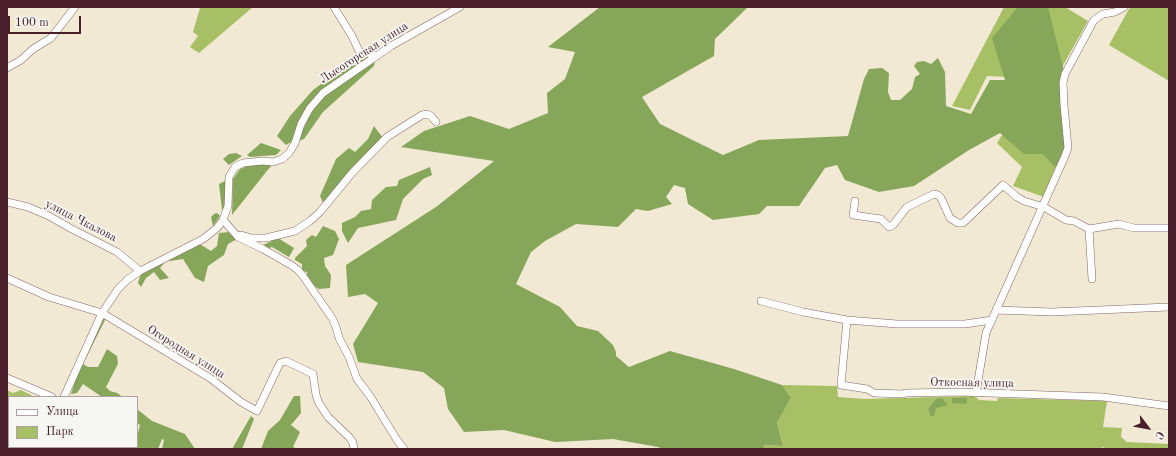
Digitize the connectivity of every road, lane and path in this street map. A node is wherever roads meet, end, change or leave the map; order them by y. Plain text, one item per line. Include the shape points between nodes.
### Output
1 (75, 7) edge
2 (334, 7) edge
3 (460, 7) edge
4 (1124, 7) edge
5 (377, 56) junction
6 (7, 68) edge
7 (436, 122) dead end
8 (855, 201) dead end
9 (7, 202) edge
10 (1044, 207) junction
11 (224, 220) junction
12 (1169, 228) edge
13 (1089, 229) junction
14 (239, 237) junction
15 (140, 271) junction
16 (7, 278) edge
17 (1092, 279) dead end
18 (761, 301) dead end
19 (1169, 307) edge
20 (996, 310) junction
21 (102, 313) junction
22 (847, 320) junction
23 (992, 320) junction
24 (7, 378) edge
25 (976, 393) junction
26 (50, 396) edge
27 (64, 396) edge
28 (1169, 406) edge
29 (354, 449) edge
30 (404, 449) edge

1 - 6 street via 50,38
2 - 5 street via 359,51 362,54
3 - 5 street, Лысогорская улица
4 - 10 street via 1094,20 1065,74 1064,105 1068,148
5 - 11 street, Лысогорская улица via 323,93 310,108 295,143 282,159 273,162 243,162 235,167 229,177 228,206
7 - 14 street via 431,116 422,115 387,138 352,173 320,212 295,231 266,238 251,238 242,234
8 - 10 street via 853,215 881,219 889,227 907,207 934,194 940,198 950,218 963,223 1003,185 1024,201
9 - 15 street, улица Чкалова via 49,216 118,252
10 - 13 street via 1066,220
10 - 20 street
11 - 14 street
11 - 15 street via 203,239
12 - 13 street via 1134,228 1119,224
13 - 17 street
14 - 30 street via 291,265 303,276 332,318 357,379
15 - 21 street via 118,289
16 - 21 street, Огородная улица via 49,298
18 - 22 street
19 - 20 street via 1052,312
20 - 23 street
21 - 27 street
21 - 29 street, Огородная улица via 210,378 241,402 258,411 280,363 286,361 314,374 319,404 328,417 349,437
22 - 23 street via 897,324 965,324
22 - 25 street, Откосная улица via 841,385 867,389 874,393
23 - 25 street via 986,333
24 - 26 street
25 - 28 street, Откосная улица via 1102,397

